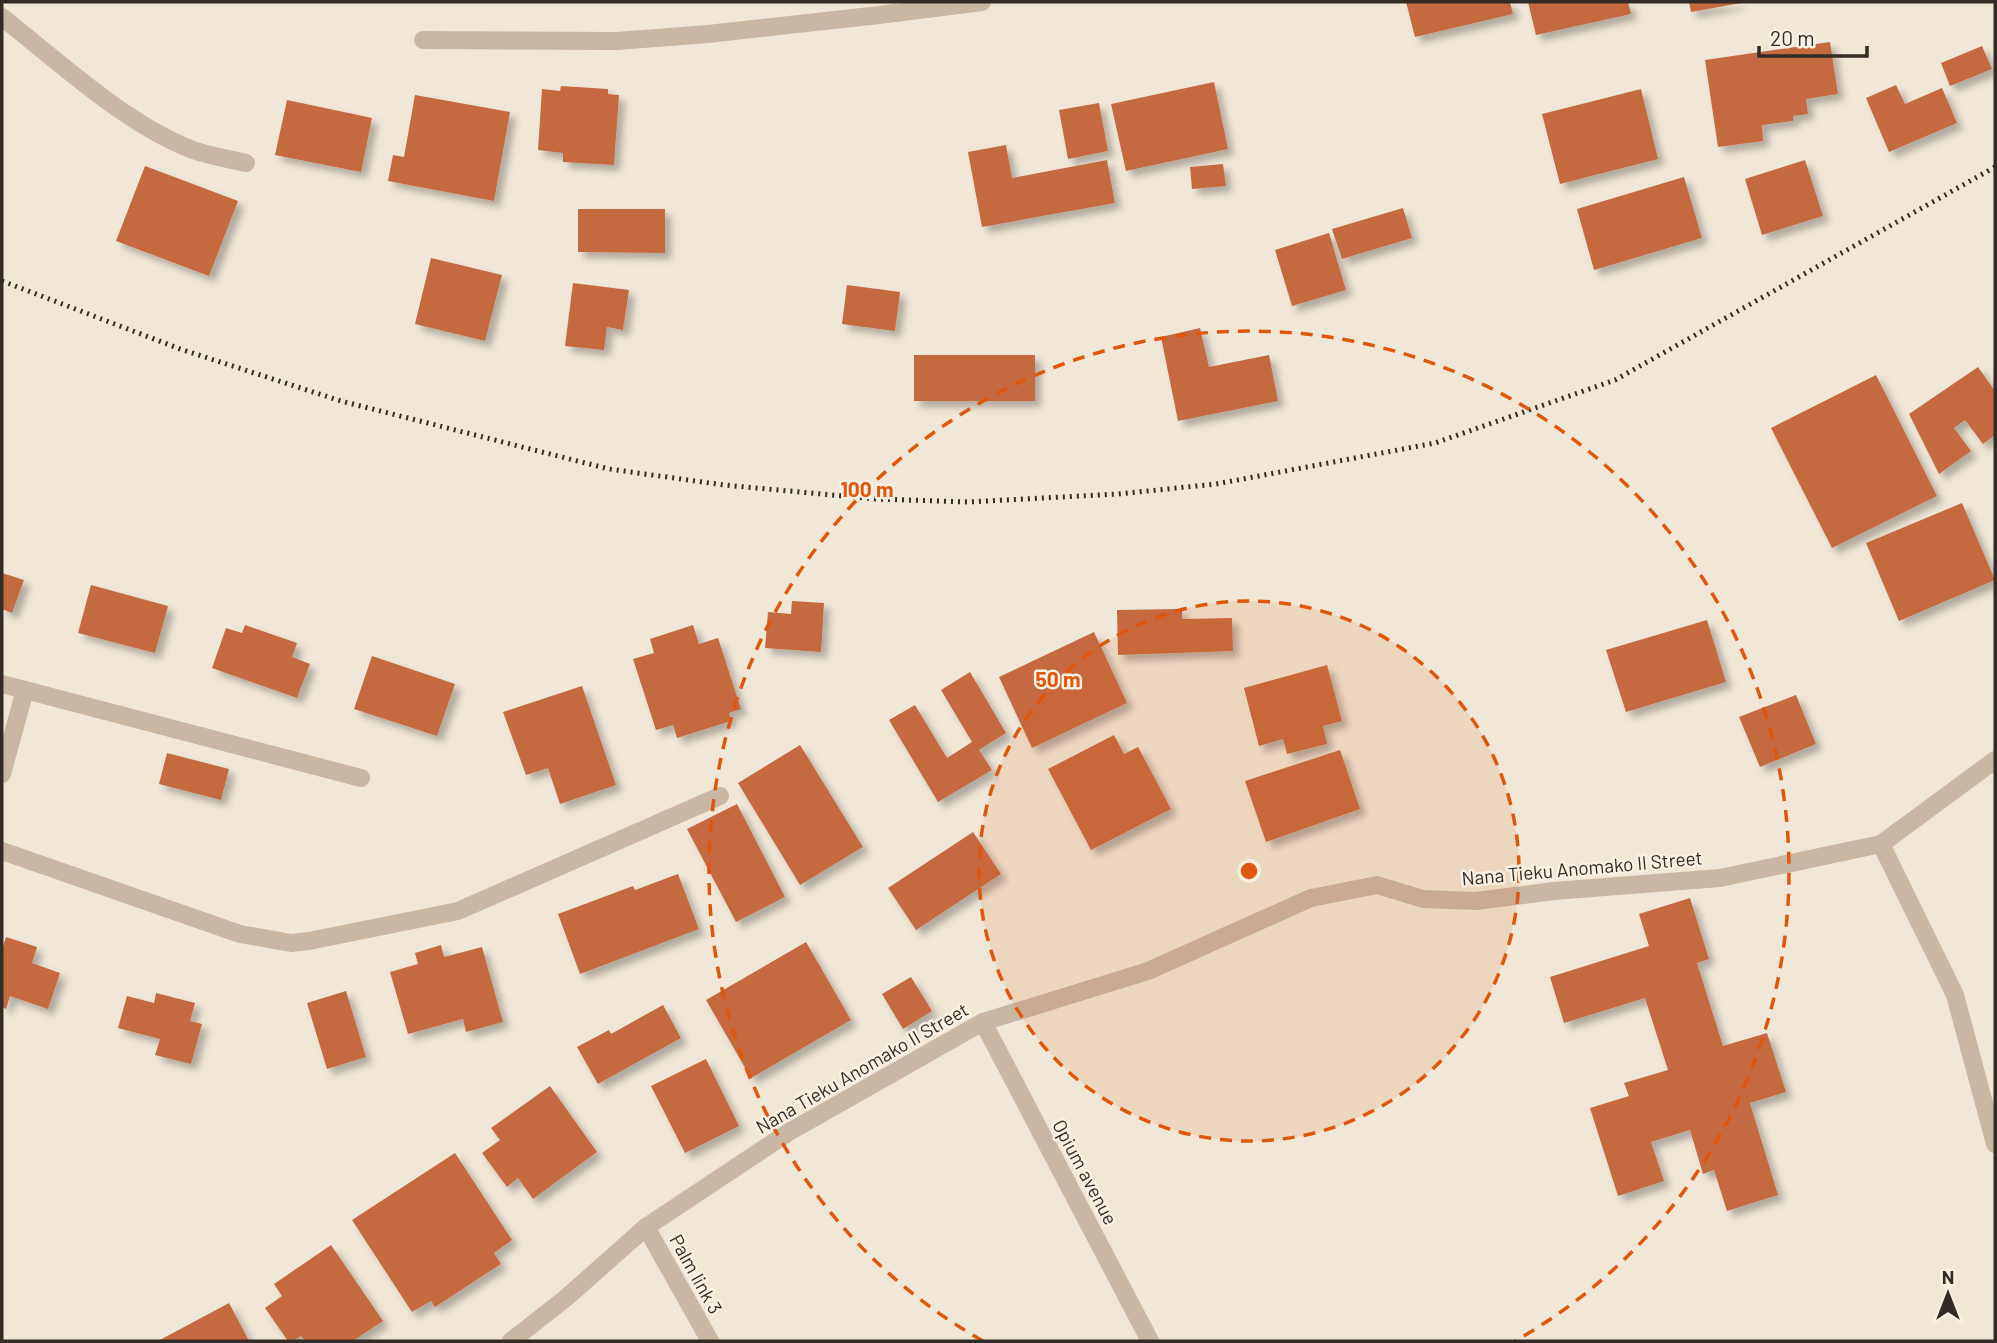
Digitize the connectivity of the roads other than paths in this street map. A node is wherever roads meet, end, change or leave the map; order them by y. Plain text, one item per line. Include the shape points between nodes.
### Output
1 (982, 2) edge
2 (2, 17) edge
3 (423, 40) dead end
4 (246, 163) dead end
5 (2, 684) edge
6 (25, 690) junction
7 (1995, 760) edge
8 (2, 774) edge
9 (362, 778) dead end
10 (720, 796) dead end
11 (1881, 844) junction
12 (2, 851) edge
13 (983, 1022) junction
14 (1995, 1144) edge
15 (646, 1227) junction
16 (511, 1341) edge
17 (710, 1341) edge
18 (1150, 1341) edge

1 - 3 street via 617,41
2 - 4 street via 117,107 161,135 195,151
5 - 6 street
6 - 8 street
6 - 9 street
7 - 11 street, Nana Tieku Anomako II Street
10 - 12 street via 458,911 291,943 240,934
11 - 13 street, Nana Tieku Anomako II Street via 1720,878 1476,901 1423,900 1377,885 1311,898 1148,971
11 - 14 street via 1955,995
13 - 15 street, Nana Tieku Anomako II Street via 789,1132
13 - 18 street, Opium avenue
15 - 16 street, Nana Tieku Anomako II Street
15 - 17 street, Palm link 3

